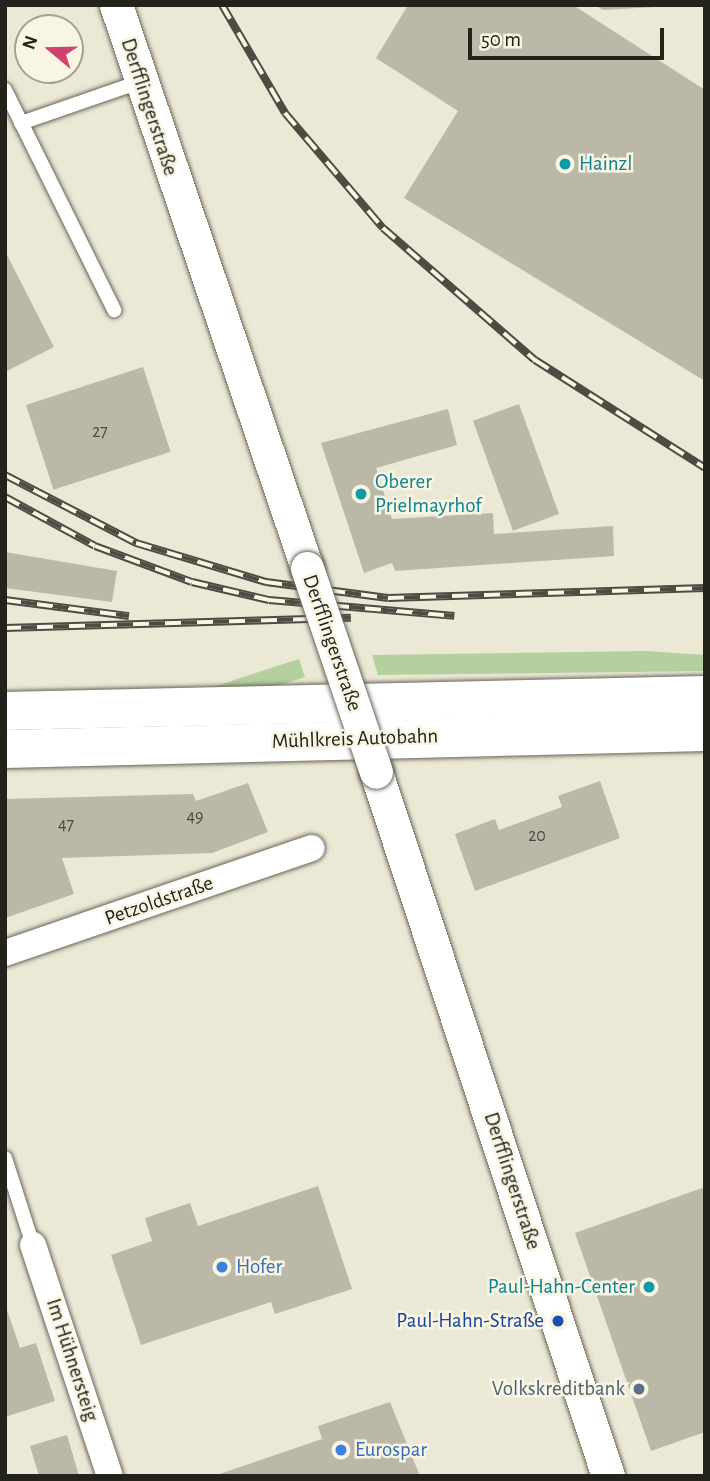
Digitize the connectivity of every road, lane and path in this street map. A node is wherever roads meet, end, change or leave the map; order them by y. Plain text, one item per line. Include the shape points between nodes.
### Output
1 (118, 7) edge
2 (142, 81) junction
3 (5, 90) edge
4 (22, 122) junction
5 (114, 310) dead end
6 (705, 695) edge
7 (5, 710) edge
8 (705, 732) edge
9 (5, 749) edge
10 (312, 848) dead end
11 (5, 953) edge
12 (5, 1157) edge
13 (33, 1245) joint
14 (110, 1476) edge
15 (608, 1476) edge

1 - 2 street, Derfflingerstraße
2 - 4 lane
2 - 15 street, Derfflingerstraße, bridge
3 - 4 lane
4 - 5 lane
6 - 7 highway, Mühlkreis Autobahn
8 - 9 highway, Mühlkreis Autobahn
10 - 11 street, Petzoldstraße
12 - 13 lane
13 - 14 street, Im Hühnersteig

